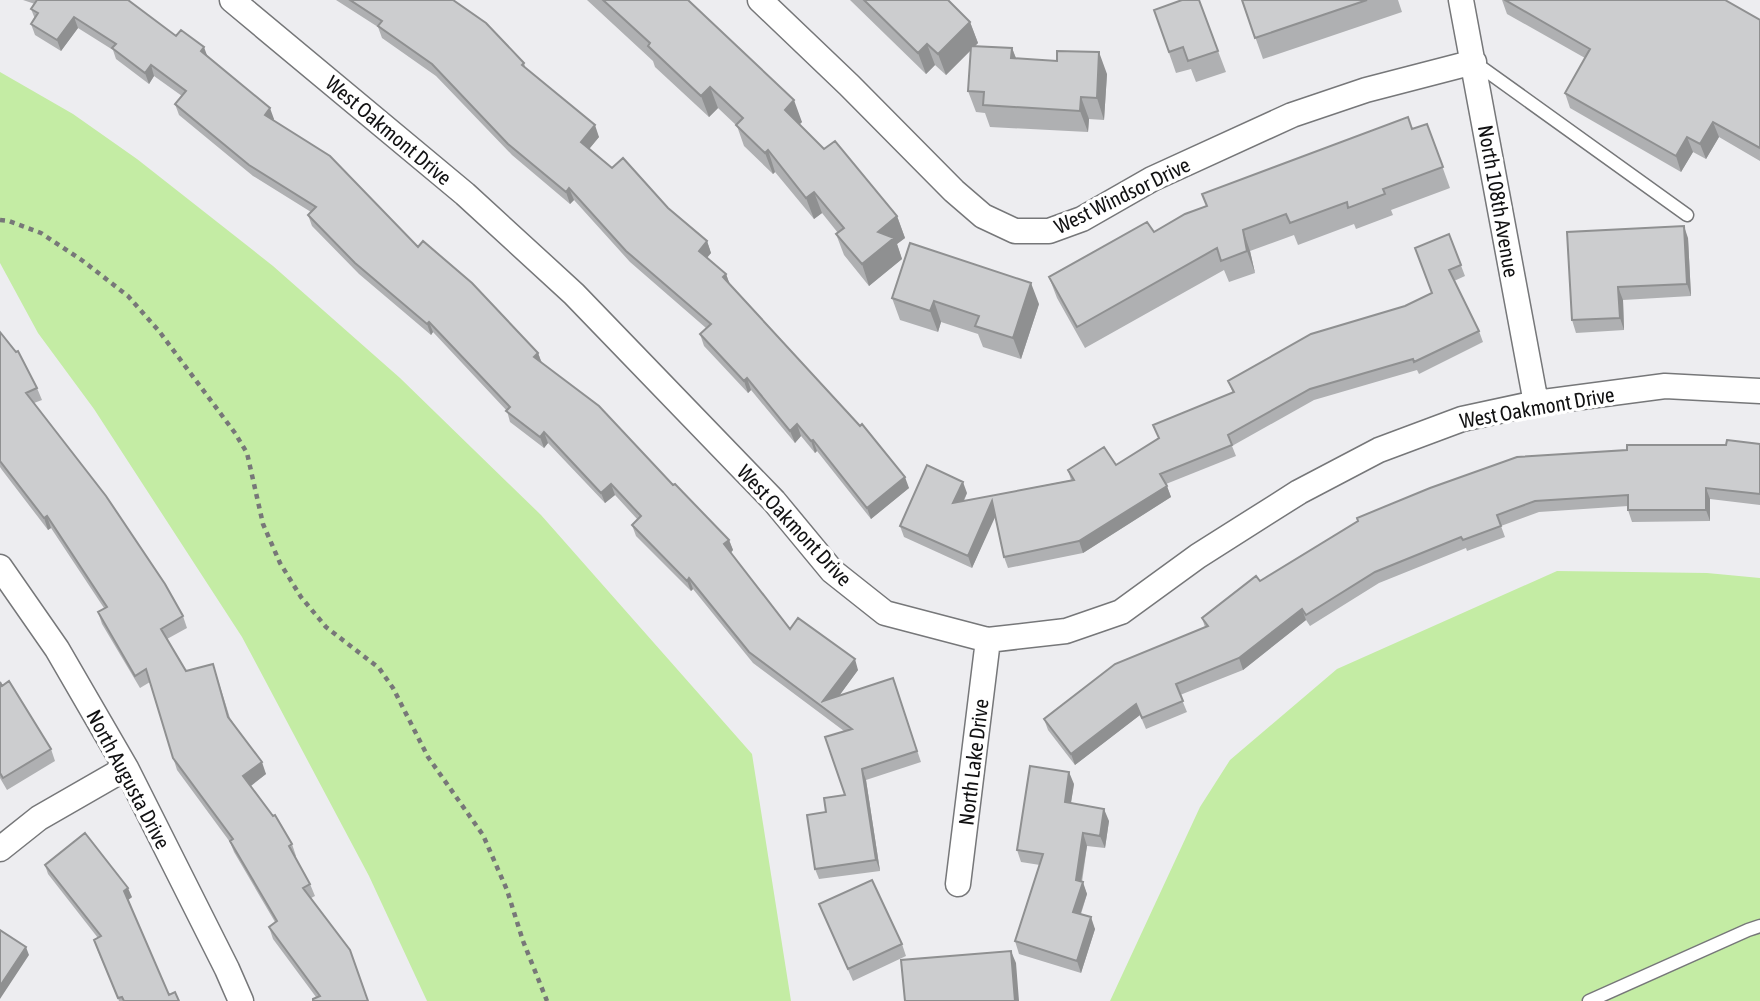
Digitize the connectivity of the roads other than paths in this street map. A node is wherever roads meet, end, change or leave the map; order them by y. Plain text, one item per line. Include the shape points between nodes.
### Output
1 (232, 0) edge
2 (760, 0) edge
3 (1461, 0) edge
4 (1474, 62) junction
5 (1687, 215) dead end
6 (1760, 391) edge
7 (1536, 403) junction
8 (0, 567) edge
9 (988, 640) junction
10 (126, 768) junction
11 (0, 849) edge
12 (958, 884) dead end
13 (1760, 926) edge
14 (241, 1001) edge
15 (1589, 1001) edge

1 - 9 street, West Oakmont Drive via 465,194 574,294 774,501 832,571 885,613
2 - 4 street, West Windsor Drive via 954,191 983,216 1015,231 1049,232 1082,219 1152,179 1292,115
3 - 4 street, North 108th Avenue
4 - 5 lane
4 - 7 street, North 108th Avenue
6 - 7 street, West Oakmont Drive via 1665,386
7 - 9 street, West Oakmont Drive via 1462,419 1379,450 1299,492 1121,612 1066,631
8 - 10 street, North Augusta Drive via 57,649
9 - 12 street, North Lake Drive
10 - 11 street via 39,818
10 - 14 street, North Augusta Drive
13 - 15 lane

